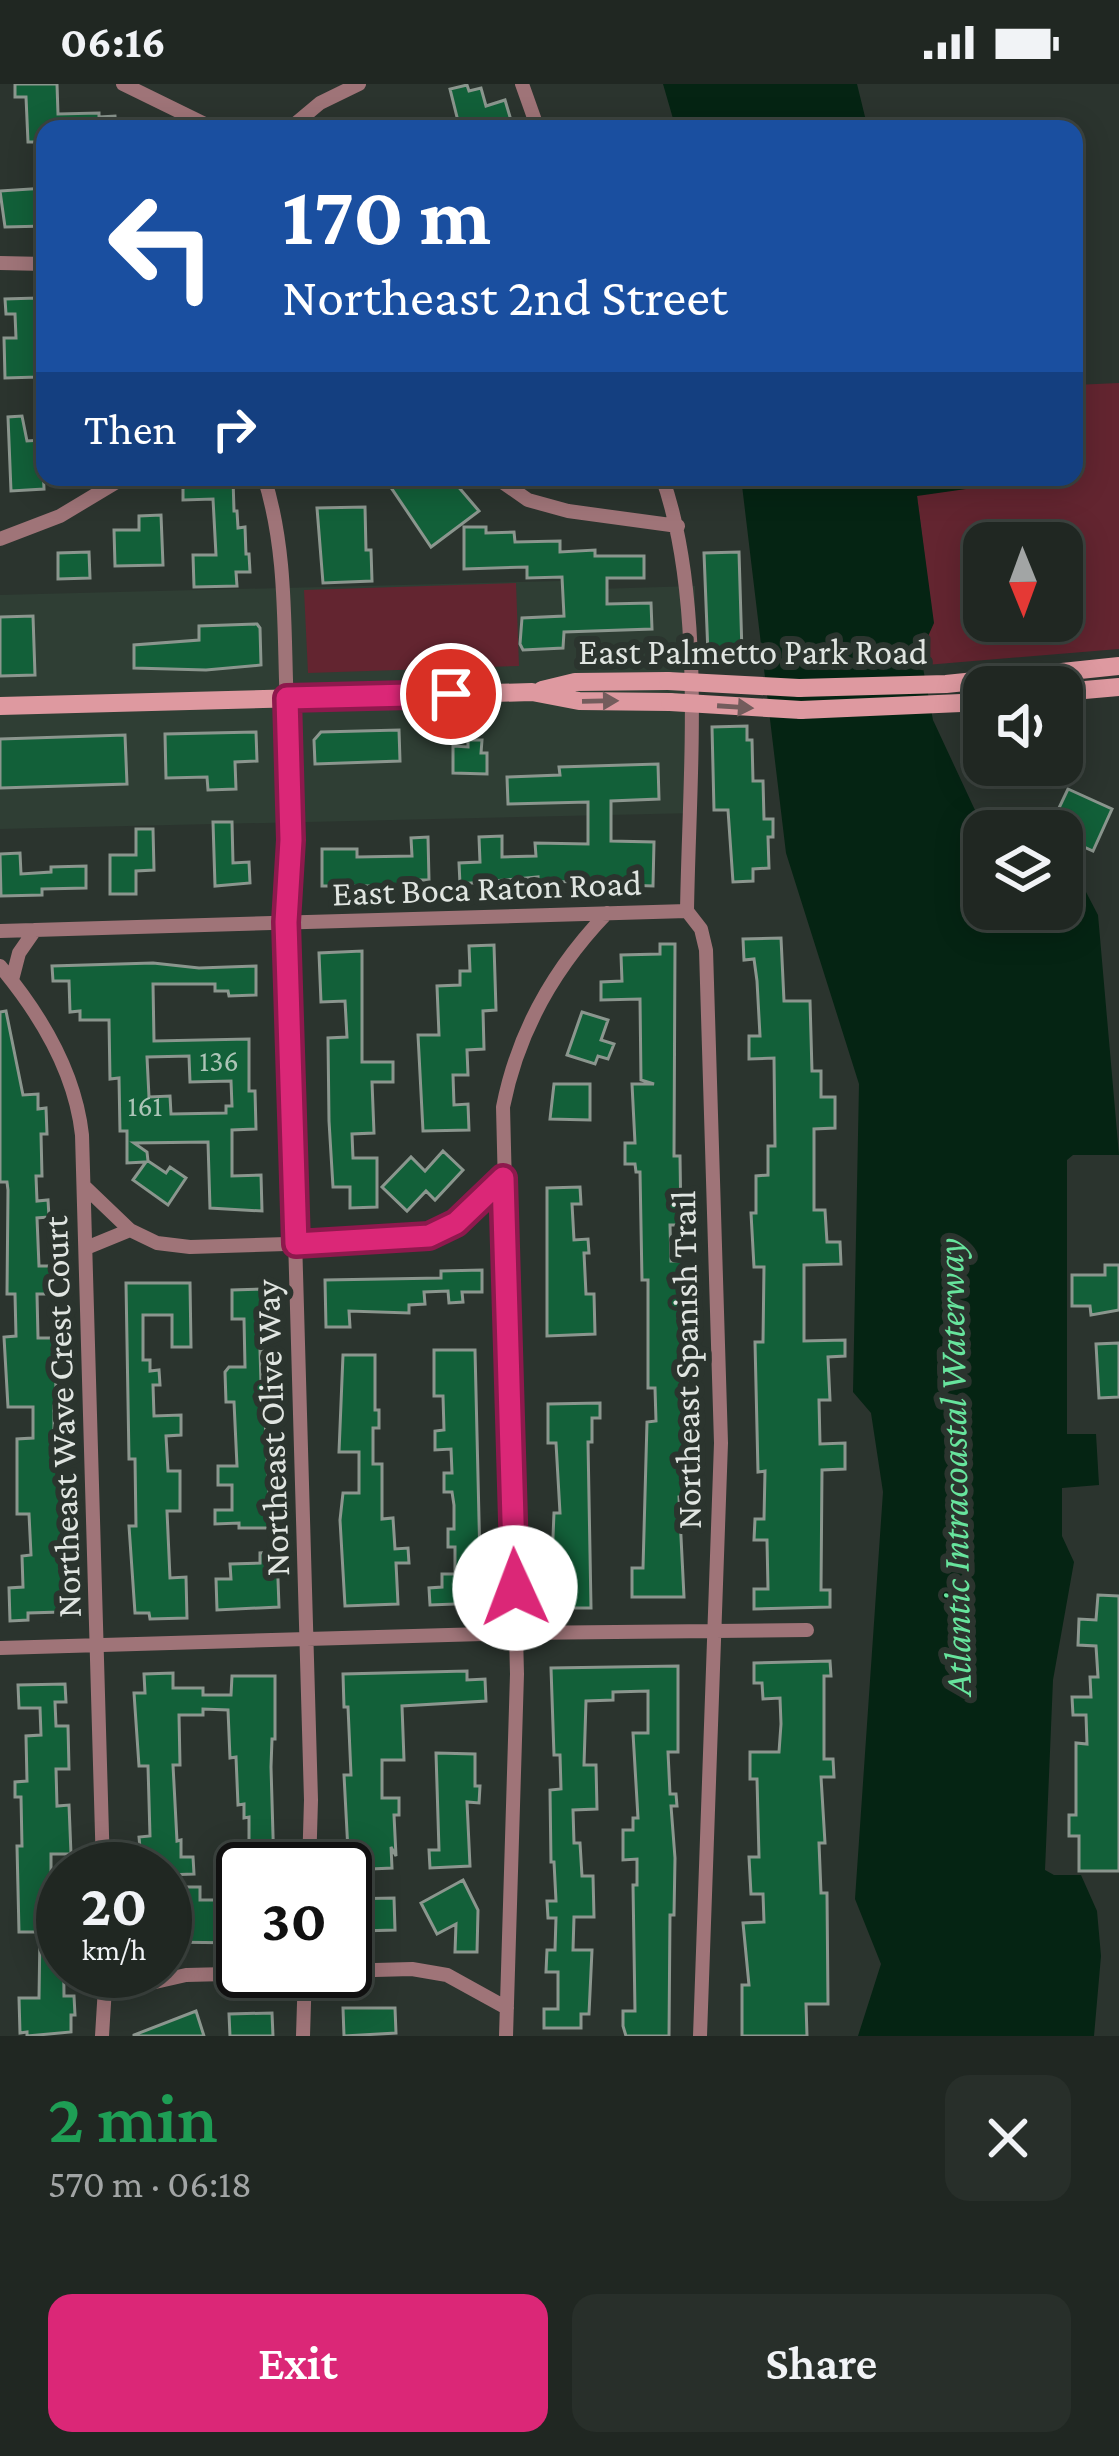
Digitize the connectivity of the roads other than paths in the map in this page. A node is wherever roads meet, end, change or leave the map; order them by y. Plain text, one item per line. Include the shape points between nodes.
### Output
1 (124, 84) edge
2 (359, 84) edge
3 (522, 84) edge
4 (196, 120) edge
5 (300, 120) edge
6 (535, 120) edge
7 (0, 263) edge
8 (36, 264) edge
9 (110, 486) edge
10 (266, 486) edge
11 (508, 486) edge
12 (665, 486) edge
13 (678, 526) junction
14 (0, 539) edge
15 (1119, 666) edge
16 (1119, 687) edge
17 (1083, 690) edge
18 (532, 692) junction
19 (287, 698) junction
20 (963, 703) edge
21 (0, 706) edge
22 (687, 911) junction
23 (608, 913) junction
24 (286, 922) junction
25 (35, 930) junction
26 (0, 931) edge
27 (0, 966) edge
28 (12, 980) junction
29 (503, 1178) junction
30 (84, 1186) junction
31 (130, 1230) junction
32 (296, 1244) junction
33 (86, 1248) junction
34 (715, 1630) junction
35 (807, 1630) dead end
36 (516, 1634) junction
37 (307, 1639) junction
38 (97, 1645) junction
39 (0, 1648) edge
40 (102, 1842) edge
41 (310, 1842) edge
42 (372, 1971) edge
43 (106, 1998) edge
44 (304, 1998) edge
45 (507, 2008) junction
46 (102, 2036) edge
47 (303, 2036) edge
48 (506, 2036) edge
49 (700, 2036) edge

1 - 4 street
2 - 5 street
3 - 6 street
7 - 8 street
9 - 14 street
10 - 19 street, Northeast Olive Way via 282,566
11 - 13 street via 568,511
12 - 13 street, Northeast Spanish Trail
13 - 22 street, Northeast Spanish Trail via 689,687
15 - 18 main road, East Palmetto Park Road, bridge via 946,684 575,682
16 - 17 main road
18 - 19 main road, East Palmetto Park Road
18 -> 20 main road, East Palmetto Park Road, bridge via 801,710
19 - 21 main road, East Palmetto Park Road
19 - 24 street, Northeast Olive Way
22 - 23 street, East Boca Raton Road
22 - 34 street, Northeast Spanish Trail via 706,950 721,1443
23 - 24 street, East Boca Raton Road
23 - 29 street via 547,990 515,1058 503,1107
24 - 25 street, East Boca Raton Road
24 - 32 street, Northeast Olive Way
25 - 26 street, East Boca Raton Road
25 - 28 street
27 - 28 street, Northeast Wave Crest Court
28 - 30 street, Northeast Wave Crest Court via 72,1085
29 - 32 street via 456,1223 429,1236
29 - 36 street
30 - 31 street
30 - 33 street, Northeast Wave Crest Court
31 - 32 street via 171,1246
31 - 33 street
32 - 37 street, Northeast Olive Way
33 - 38 street, Northeast Wave Crest Court
34 - 35 street
34 - 36 street
34 - 49 street, Northeast Spanish Trail
36 - 37 street
36 - 45 street
37 - 38 street
37 - 41 street, Northeast Olive Way
38 - 39 street
38 - 40 street, Northeast Wave Crest Court
42 - 45 street via 429,1970
43 - 46 street
44 - 47 street
45 - 48 street

